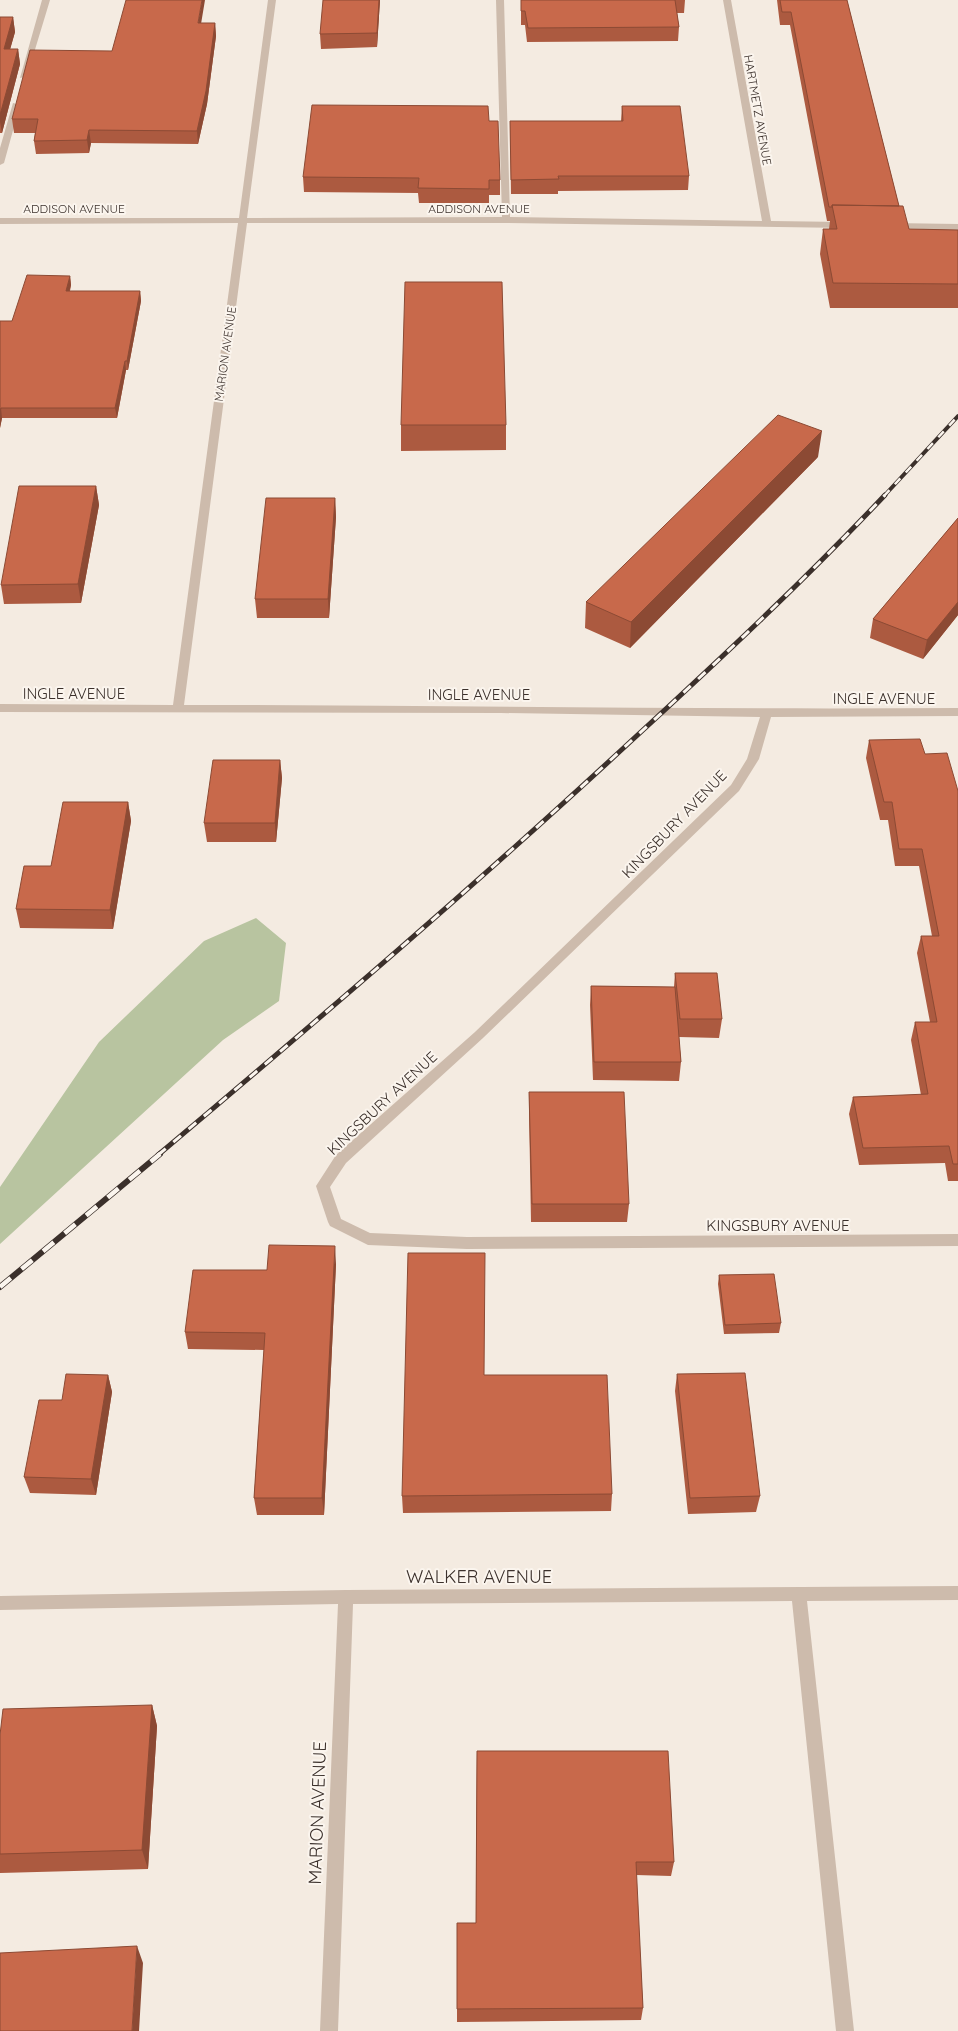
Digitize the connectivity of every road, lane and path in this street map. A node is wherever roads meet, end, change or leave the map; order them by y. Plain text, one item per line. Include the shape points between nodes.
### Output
1 (46, 0) edge
2 (272, 0) edge
3 (500, 0) edge
4 (727, 0) edge
5 (20, 90) edge
6 (18, 99) edge
7 (0, 163) edge
8 (244, 220) junction
9 (506, 220) junction
10 (0, 221) edge
11 (767, 223) junction
12 (853, 225) edge
13 (882, 225) edge
14 (958, 227) edge
15 (0, 708) edge
16 (178, 709) junction
17 (958, 712) edge
18 (767, 713) junction
19 (958, 1240) edge
20 (958, 1593) edge
21 (799, 1596) junction
22 (346, 1597) junction
23 (0, 1604) edge
24 (329, 2031) edge
25 (845, 2031) edge

1 - 5 street
2 - 8 street, MARION AVENUE
3 - 9 street
4 - 11 street, HARTMETZ AVENUE
6 - 7 street
8 - 9 street, ADDISON AVENUE
8 - 10 street, ADDISON AVENUE
8 - 16 street, MARION AVENUE
9 - 11 street, ADDISON AVENUE
11 - 12 street, ADDISON AVENUE
13 - 14 street
15 - 16 street, INGLE AVENUE
16 - 18 street, INGLE AVENUE
17 - 18 street, INGLE AVENUE
18 - 19 street, KINGSBURY AVENUE via 753,759 735,788 480,1035 341,1159 323,1186 336,1222 368,1239 467,1243
20 - 21 street, WALKER AVENUE
21 - 22 street, WALKER AVENUE
21 - 25 street
22 - 23 street, WALKER AVENUE
22 - 24 street, MARION AVENUE

